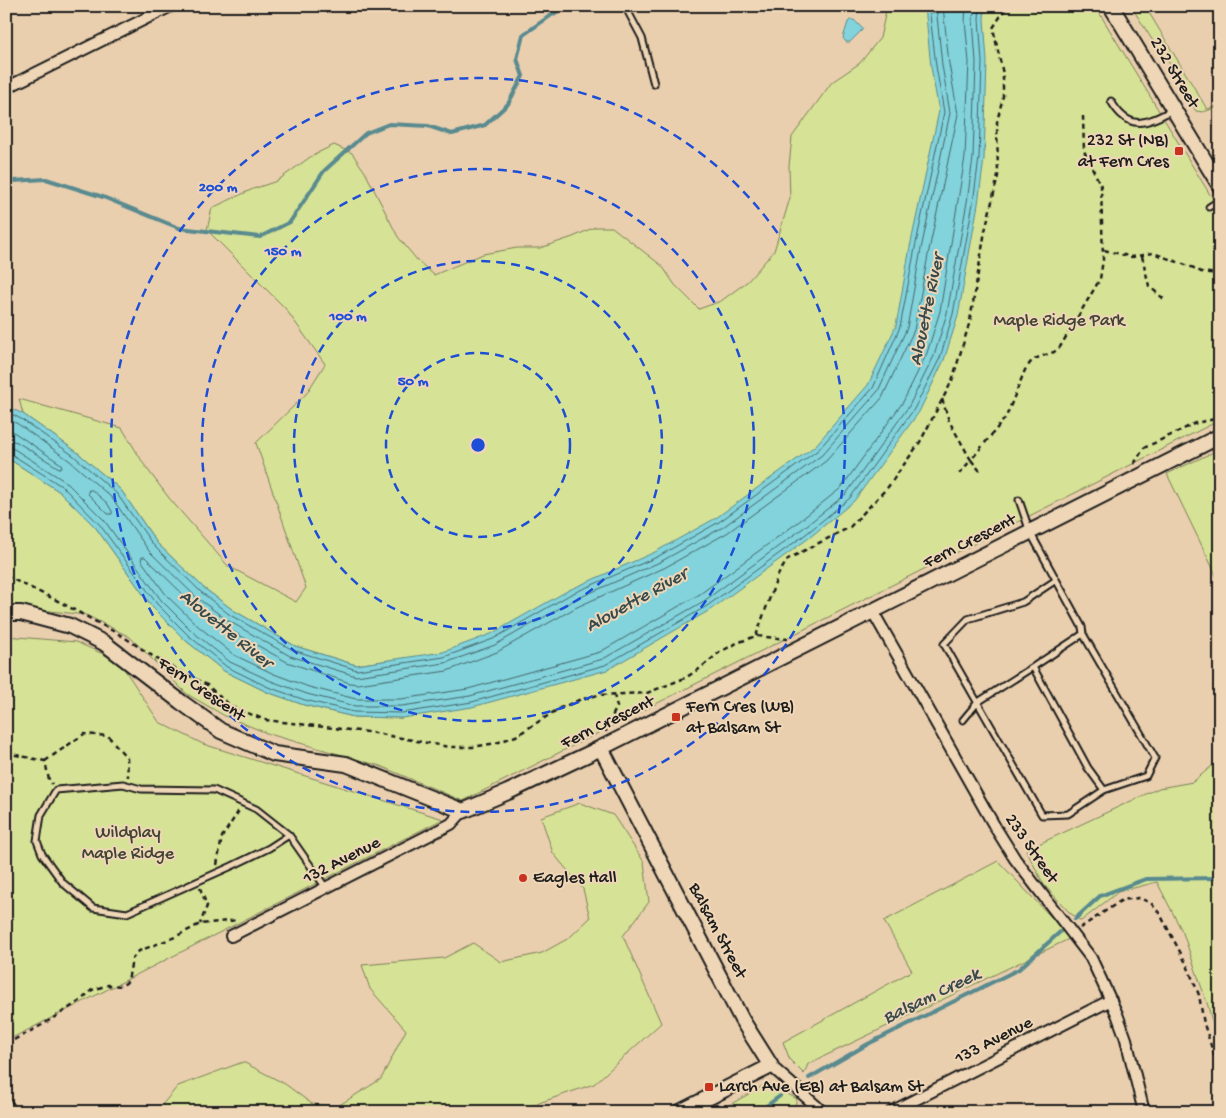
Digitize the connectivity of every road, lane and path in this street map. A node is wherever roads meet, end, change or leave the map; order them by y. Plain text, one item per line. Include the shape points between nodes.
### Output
1 (171, 6) edge
2 (625, 6) edge
3 (1007, 6) edge
4 (1111, 6) edge
5 (654, 84) dead end
6 (6, 88) edge
7 (1111, 101) dead end
8 (1174, 110) junction
9 (1083, 116) dead end
10 (1220, 186) edge
11 (1220, 200) edge
12 (1208, 207) dead end
13 (1104, 250) junction
14 (1142, 256) junction
15 (1220, 274) edge
16 (1165, 300) dead end
17 (942, 399) junction
18 (1220, 418) edge
19 (1220, 436) edge
20 (970, 460) junction
21 (1127, 468) dead end
22 (980, 471) dead end
23 (959, 474) dead end
24 (1018, 500) dead end
25 (1030, 532) junction
26 (6, 576) edge
27 (1056, 580) junction
28 (873, 612) junction
29 (6, 613) edge
30 (1083, 634) junction
31 (756, 636) junction
32 (789, 639) dead end
33 (1033, 667) junction
34 (614, 695) junction
35 (978, 702) junction
36 (963, 720) dead end
37 (607, 734) dead end
38 (601, 748) junction
39 (6, 753) edge
40 (44, 761) junction
41 (128, 786) junction
42 (56, 790) junction
43 (1104, 790) junction
44 (243, 803) junction
45 (463, 811) junction
46 (289, 835) junction
47 (215, 874) junction
48 (197, 882) junction
49 (326, 888) junction
50 (200, 924) junction
51 (254, 924) junction
52 (1073, 933) junction
53 (231, 936) dead end
54 (1111, 1000) junction
55 (6, 1044) edge
56 (771, 1066) junction
57 (1220, 1073) edge
58 (6, 1107) edge
59 (9, 1112) edge
60 (680, 1112) edge
61 (823, 1112) edge
62 (891, 1112) edge
63 (1144, 1112) edge

1 - 6 street
2 - 5 lane via 642,38
3 - 17 path via 993,28 1003,74 1003,96 997,122 998,176 970,321 952,381
4 - 8 street, 232 Street
7 - 8 lane via 1121,116 1134,122 1153,121
8 - 10 street, 232 Street
9 - 13 path via 1084,151 1101,186
11 - 12 lane
13 - 14 path via 1132,258
13 - 20 path via 1100,279 1064,343 1054,352 1034,359 1024,370 1006,417
14 - 15 path via 1153,253 1201,272
14 - 16 path via 1149,286
17 - 20 path via 949,421
17 - 31 path via 920,442 888,487 850,527 788,560 778,575
18 - 21 path via 1196,423 1144,448 1136,464
19 - 25 street, Fern Crescent
20 - 22 path
20 - 23 path
24 - 25 lane
25 - 27 lane
25 - 28 street, Fern Crescent
26 - 34 path via 67,605 207,685 234,708 266,720 449,747 472,747 516,736 579,700
27 - 30 lane
27 - 35 lane via 1023,602 968,619 944,644
28 - 38 street, Fern Crescent
28 - 52 street, 233 Street via 995,828
29 - 45 street, Fern Crescent via 21,613 70,626 104,643 221,731 274,754 346,764
30 - 33 lane
30 - 43 lane via 1154,758 1146,776
31 - 32 path
31 - 34 path via 720,652 698,670 670,684 647,693
33 - 35 lane
33 - 43 lane via 1088,768
34 - 37 path via 617,707 606,728
35 - 36 lane
35 - 43 lane via 1042,815 1068,814
38 - 45 street, Fern Crescent
38 - 56 street, Balsam Street via 742,1020
39 - 40 path
40 - 41 path via 84,734 108,736 127,758
40 - 42 path via 48,780
41 - 42 lane
41 - 44 lane via 214,790
42 - 48 lane via 41,815 37,841 42,854 63,882 92,908 127,913
44 - 46 lane
44 - 47 path via 222,837
45 - 49 street, 132 Avenue via 451,824
46 - 47 lane
46 - 49 lane
47 - 48 lane
48 - 50 path via 208,906
49 - 51 street, 132 Avenue
50 - 51 path via 236,920
50 - 55 path via 139,951 132,959 128,981 122,986 108,985 92,990 42,1025
51 - 53 street, 132 Avenue
52 - 54 street, 233 Street via 1091,958
52 - 57 path via 1122,900 1139,898 1152,903 1187,965 1199,995 1204,1024
54 - 62 street, 133 Avenue
54 - 63 street, 233 Street via 1126,1039
56 - 60 street
56 - 61 street, Balsam Street
58 - 59 street

